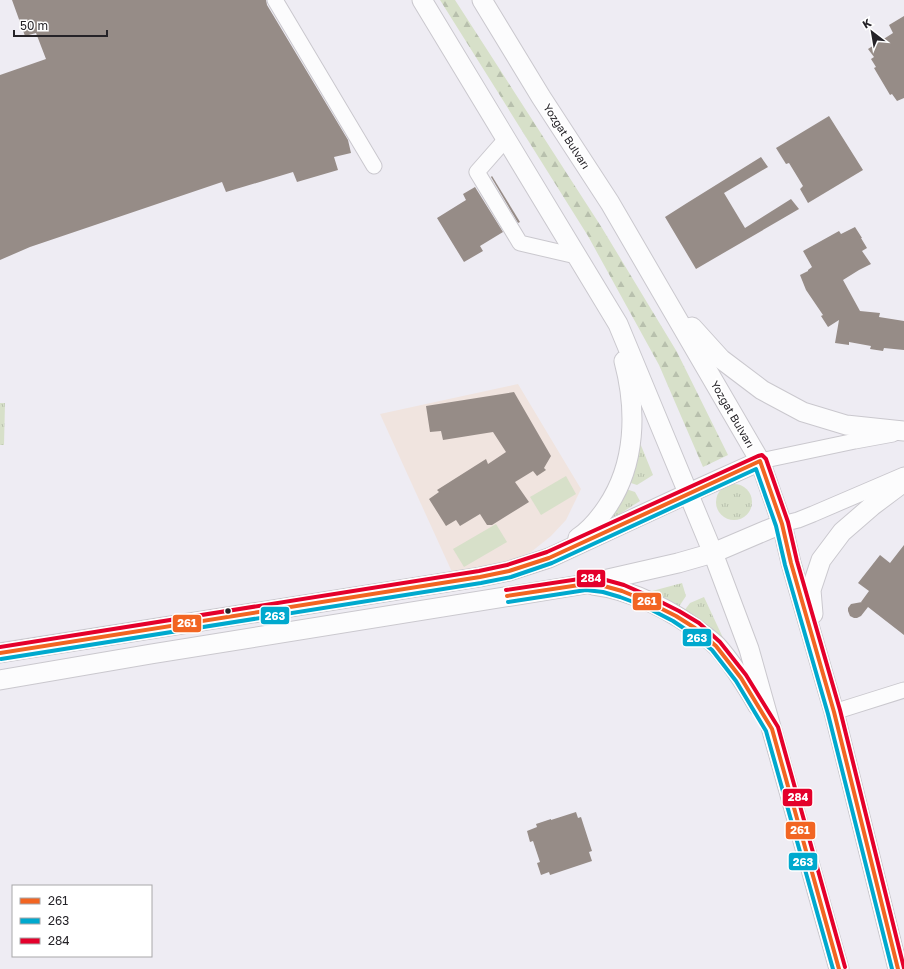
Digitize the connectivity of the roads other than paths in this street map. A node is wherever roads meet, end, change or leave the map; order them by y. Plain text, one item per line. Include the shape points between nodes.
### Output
1 (275, 0) edge
2 (422, 0) edge
3 (482, 0) edge
4 (506, 139) junction
5 (374, 166) dead end
6 (576, 256) junction
7 (666, 298) junction
8 (618, 324) junction
9 (904, 432) edge
10 (760, 461) junction
11 (904, 475) edge
12 (904, 482) edge
13 (689, 493) junction
14 (782, 524) junction
15 (713, 553) junction
16 (549, 558) junction
17 (586, 584) junction
18 (816, 651) junction
19 (0, 653) edge
20 (0, 680) edge
21 (904, 690) edge
22 (834, 712) junction
23 (772, 729) junction
24 (839, 969) edge
25 (898, 969) edge

1 - 5 street
2 - 4 main road
3 - 7 main road, Yozgat Bulvarı via 610,203
4 - 6 main road
4 - 6 street via 477,172 520,243
6 - 8 main road
7 - 9 main road via 721,359 762,390 803,412 846,425
7 - 10 main road, Yozgat Bulvarı
8 - 13 main road
8 - 16 main road via 632,398 632,433 625,470 614,497 599,519
9 - 10 street
10 - 13 main road
10 - 14 main road, Yozgat Bulvarı
11 - 14 street via 813,514
12 - 18 main road via 842,532 821,560 811,590
13 - 15 main road
13 - 16 main road
14 - 15 main road
14 - 18 main road, Yozgat Bulvarı
15 - 17 main road
15 - 23 main road via 749,649
16 - 19 main road via 480,577
17 - 20 main road
17 - 23 main road via 628,593 676,616 694,628 716,646 742,678
18 - 22 main road, Yozgat Bulvarı
21 - 22 street
22 - 25 main road, Yozgat Bulvarı
23 - 24 main road

